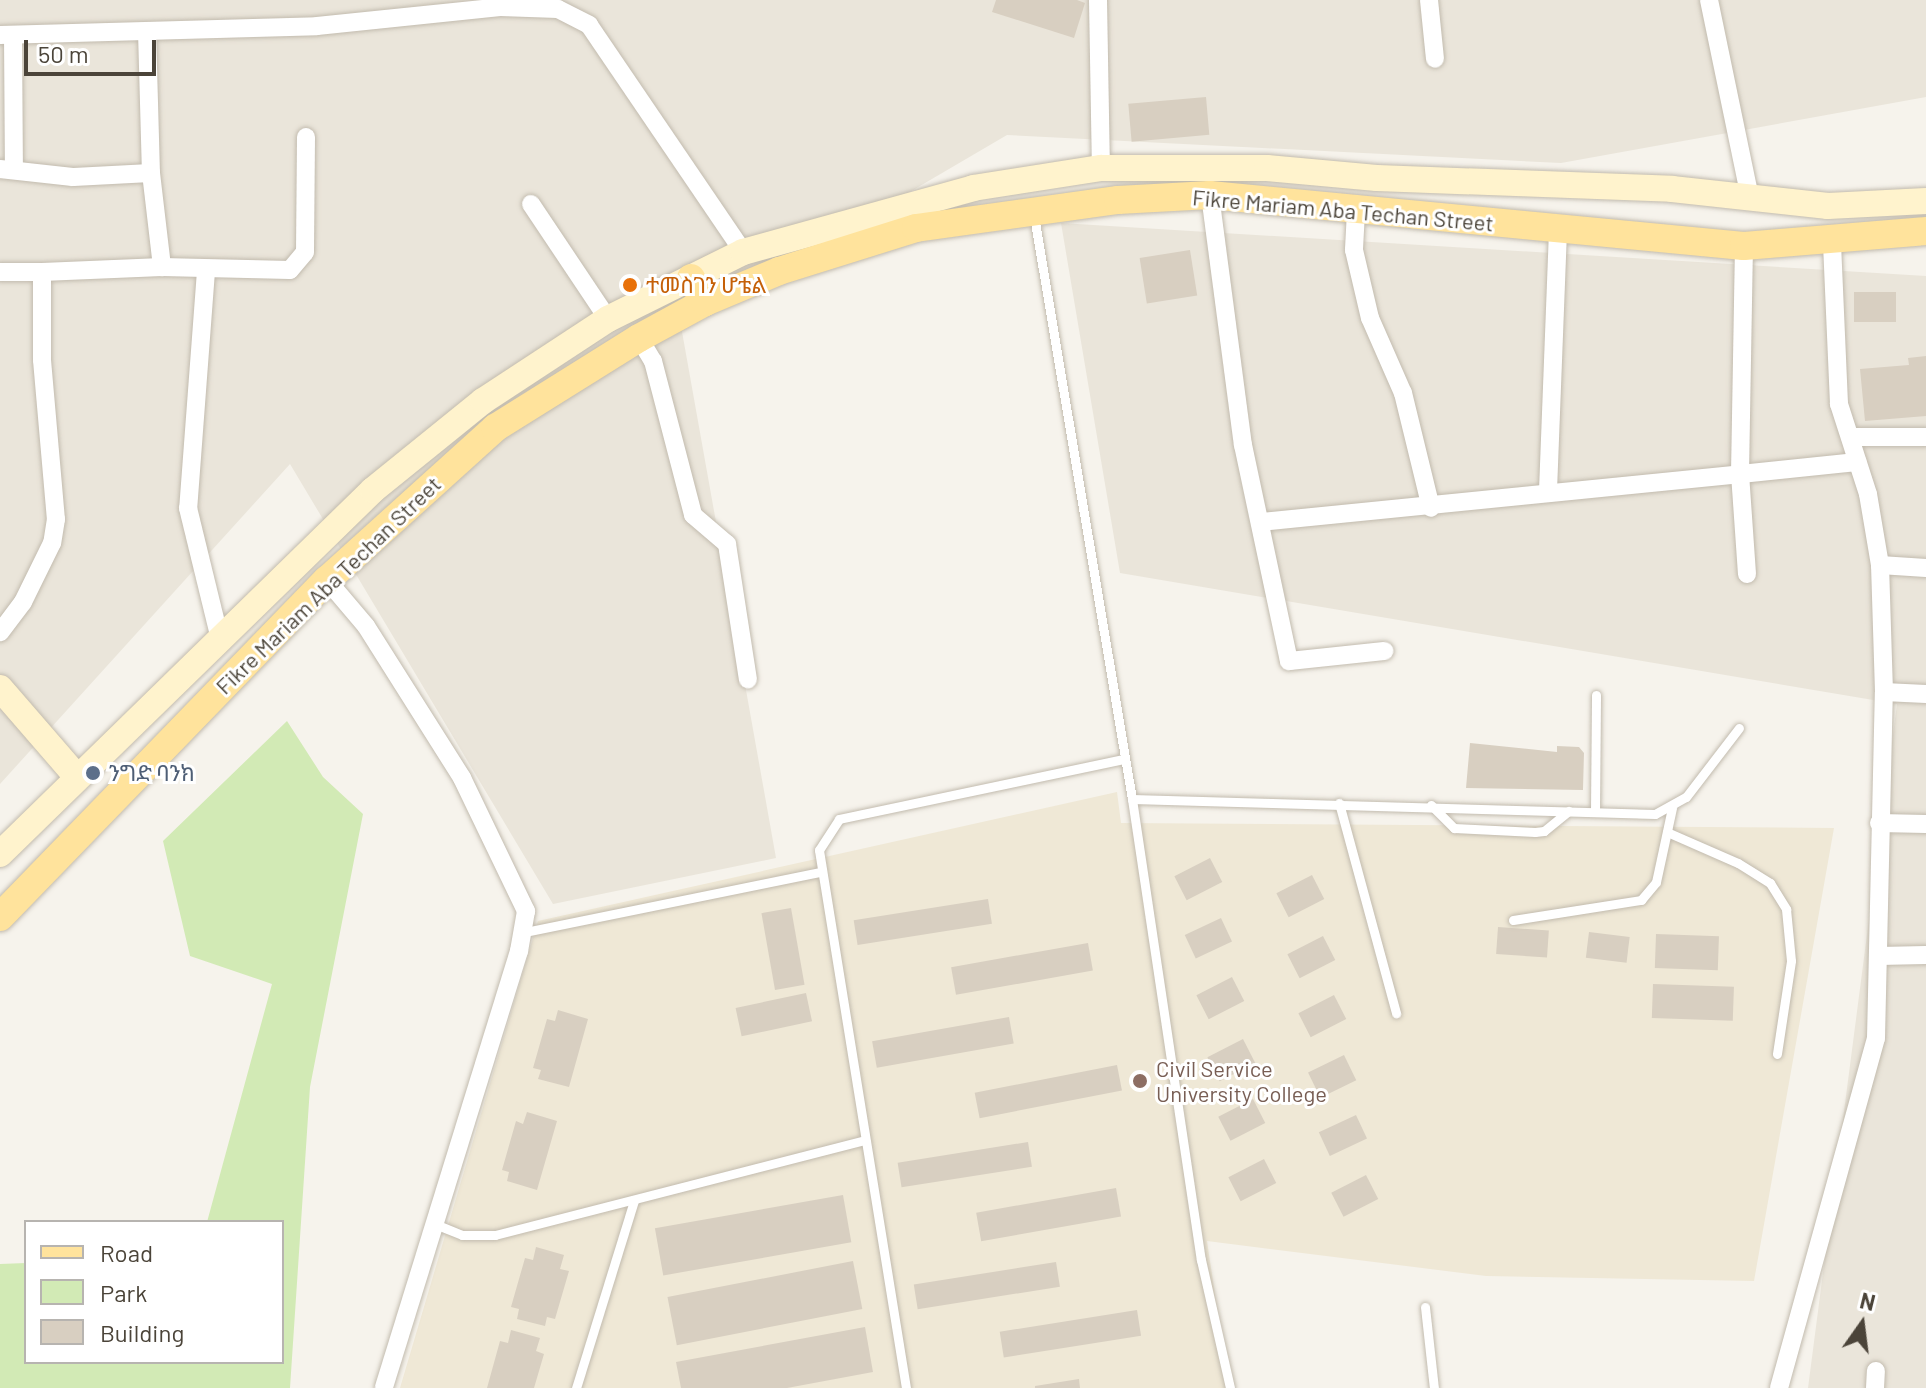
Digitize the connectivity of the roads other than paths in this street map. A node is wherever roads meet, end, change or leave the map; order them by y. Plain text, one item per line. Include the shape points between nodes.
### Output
1 (1098, 0) edge
2 (1429, 0) edge
3 (1709, 0) edge
4 (500, 3) edge
5 (147, 31) junction
6 (6, 35) edge
7 (1435, 59) dead end
8 (306, 137) dead end
9 (7, 168) edge
10 (1101, 168) junction
11 (151, 173) junction
12 (1749, 194) junction
13 (1210, 195) junction
14 (1926, 201) edge
15 (531, 204) dead end
16 (1356, 211) junction
17 (1034, 213) junction
18 (1558, 230) junction
19 (1926, 231) edge
20 (1832, 241) junction
21 (1744, 246) junction
22 (743, 252) junction
23 (162, 267) junction
24 (206, 271) junction
25 (0, 272) edge
26 (42, 272) junction
27 (691, 278) junction
28 (705, 302) junction
29 (608, 319) junction
30 (639, 338) junction
31 (1850, 437) junction
32 (1926, 437) edge
33 (1857, 462) junction
34 (1740, 474) junction
35 (1548, 491) junction
36 (1431, 508) junction
37 (1261, 522) junction
38 (1880, 565) junction
39 (1926, 568) edge
40 (1747, 574) dead end
41 (327, 580) junction
42 (0, 632) edge
43 (220, 639) junction
44 (1384, 651) dead end
45 (748, 679) dead end
46 (0, 688) edge
47 (1884, 692) junction
48 (1926, 694) edge
49 (1596, 695) dead end
50 (1739, 728) dead end
51 (1123, 759) junction
52 (77, 777) junction
53 (1132, 799) junction
54 (1339, 803) junction
55 (1431, 805) junction
56 (1672, 808) junction
57 (1569, 811) junction
58 (1595, 812) junction
59 (1879, 823) junction
60 (1926, 824) edge
61 (1667, 832) junction
62 (0, 854) edge
63 (821, 872) junction
64 (0, 917) edge
65 (1513, 920) dead end
66 (525, 932) junction
67 (1926, 955) edge
68 (1879, 956) junction
69 (1396, 1013) dead end
70 (1777, 1054) dead end
71 (865, 1140) junction
72 (634, 1201) junction
73 (435, 1224) junction
74 (1425, 1307) dead end
75 (384, 1388) edge
76 (576, 1388) edge
77 (906, 1388) edge
78 (1230, 1388) edge
79 (1434, 1388) edge
80 (1779, 1388) edge

1 - 10 street
2 - 7 street
3 - 12 street
4 - 5 street via 317,26
4 - 22 street via 558,9 589,25
5 - 6 street
5 - 11 street
6 - 9 street
8 - 24 street via 305,252 299,265 290,270
9 - 11 street via 73,177
10 - 12 street via 1267,168 1377,178
10 - 22 street via 973,188
11 - 23 street
12 - 14 street via 1828,206
13 - 16 main road, Fikre Mariam Aba Techan Street
13 - 17 main road, Fikre Mariam Aba Techan Street via 1118,200
13 - 37 street via 1243,445
15 - 29 street
16 - 18 main road, Fikre Mariam Aba Techan Street via 1441,214
16 - 36 street via 1354,250 1370,318 1403,393
17 - 28 main road, Fikre Mariam Aba Techan Street via 916,228 779,271
17 - 51 lane
18 - 21 main road, Fikre Mariam Aba Techan Street
18 - 35 street
19 - 20 main road, Fikre Mariam Aba Techan Street
20 - 21 main road, Fikre Mariam Aba Techan Street
20 - 31 street via 1839,404
21 - 34 street
22 - 27 street
23 - 24 street
23 - 26 street
24 - 43 street via 188,508
25 - 26 street
26 - 42 street via 42,360 56,519 52,543 23,602
27 - 28 main road
27 - 29 street
28 - 30 main road, Fikre Mariam Aba Techan Street
29 - 43 street via 483,401 373,490
30 - 41 main road, Fikre Mariam Aba Techan Street via 495,428
30 - 45 street via 653,361 693,515 727,544
31 - 32 street
31 - 33 street
33 - 34 street
33 - 38 street
34 - 35 street
34 - 40 street
35 - 36 street
36 - 37 street
37 - 44 street via 1289,661
38 - 39 street
38 - 47 street
41 - 64 main road, Fikre Mariam Aba Techan Street
41 - 66 street via 366,626 462,778 522,894
43 - 52 street
46 - 52 street
47 - 48 street
47 - 59 street
49 - 58 lane
50 - 56 lane
51 - 53 lane
51 - 63 lane via 839,819 819,850
52 - 62 street
53 - 54 lane
53 - 78 lane via 1201,1260
54 - 55 lane
54 - 69 lane
55 - 57 lane
55 - 57 lane via 1454,828 1535,832
56 - 58 lane via 1655,814
56 - 61 lane
57 - 58 lane
59 - 60 street
59 - 68 street
61 - 65 lane via 1656,882 1641,900
61 - 70 lane via 1749,869 1770,883 1786,909 1791,961
63 - 66 lane
63 - 71 lane
66 - 73 street
67 - 68 street
68 - 80 street via 1870,1074
71 - 72 lane
71 - 77 lane
72 - 73 lane via 495,1235 462,1235
72 - 76 lane
73 - 75 street
74 - 79 lane

